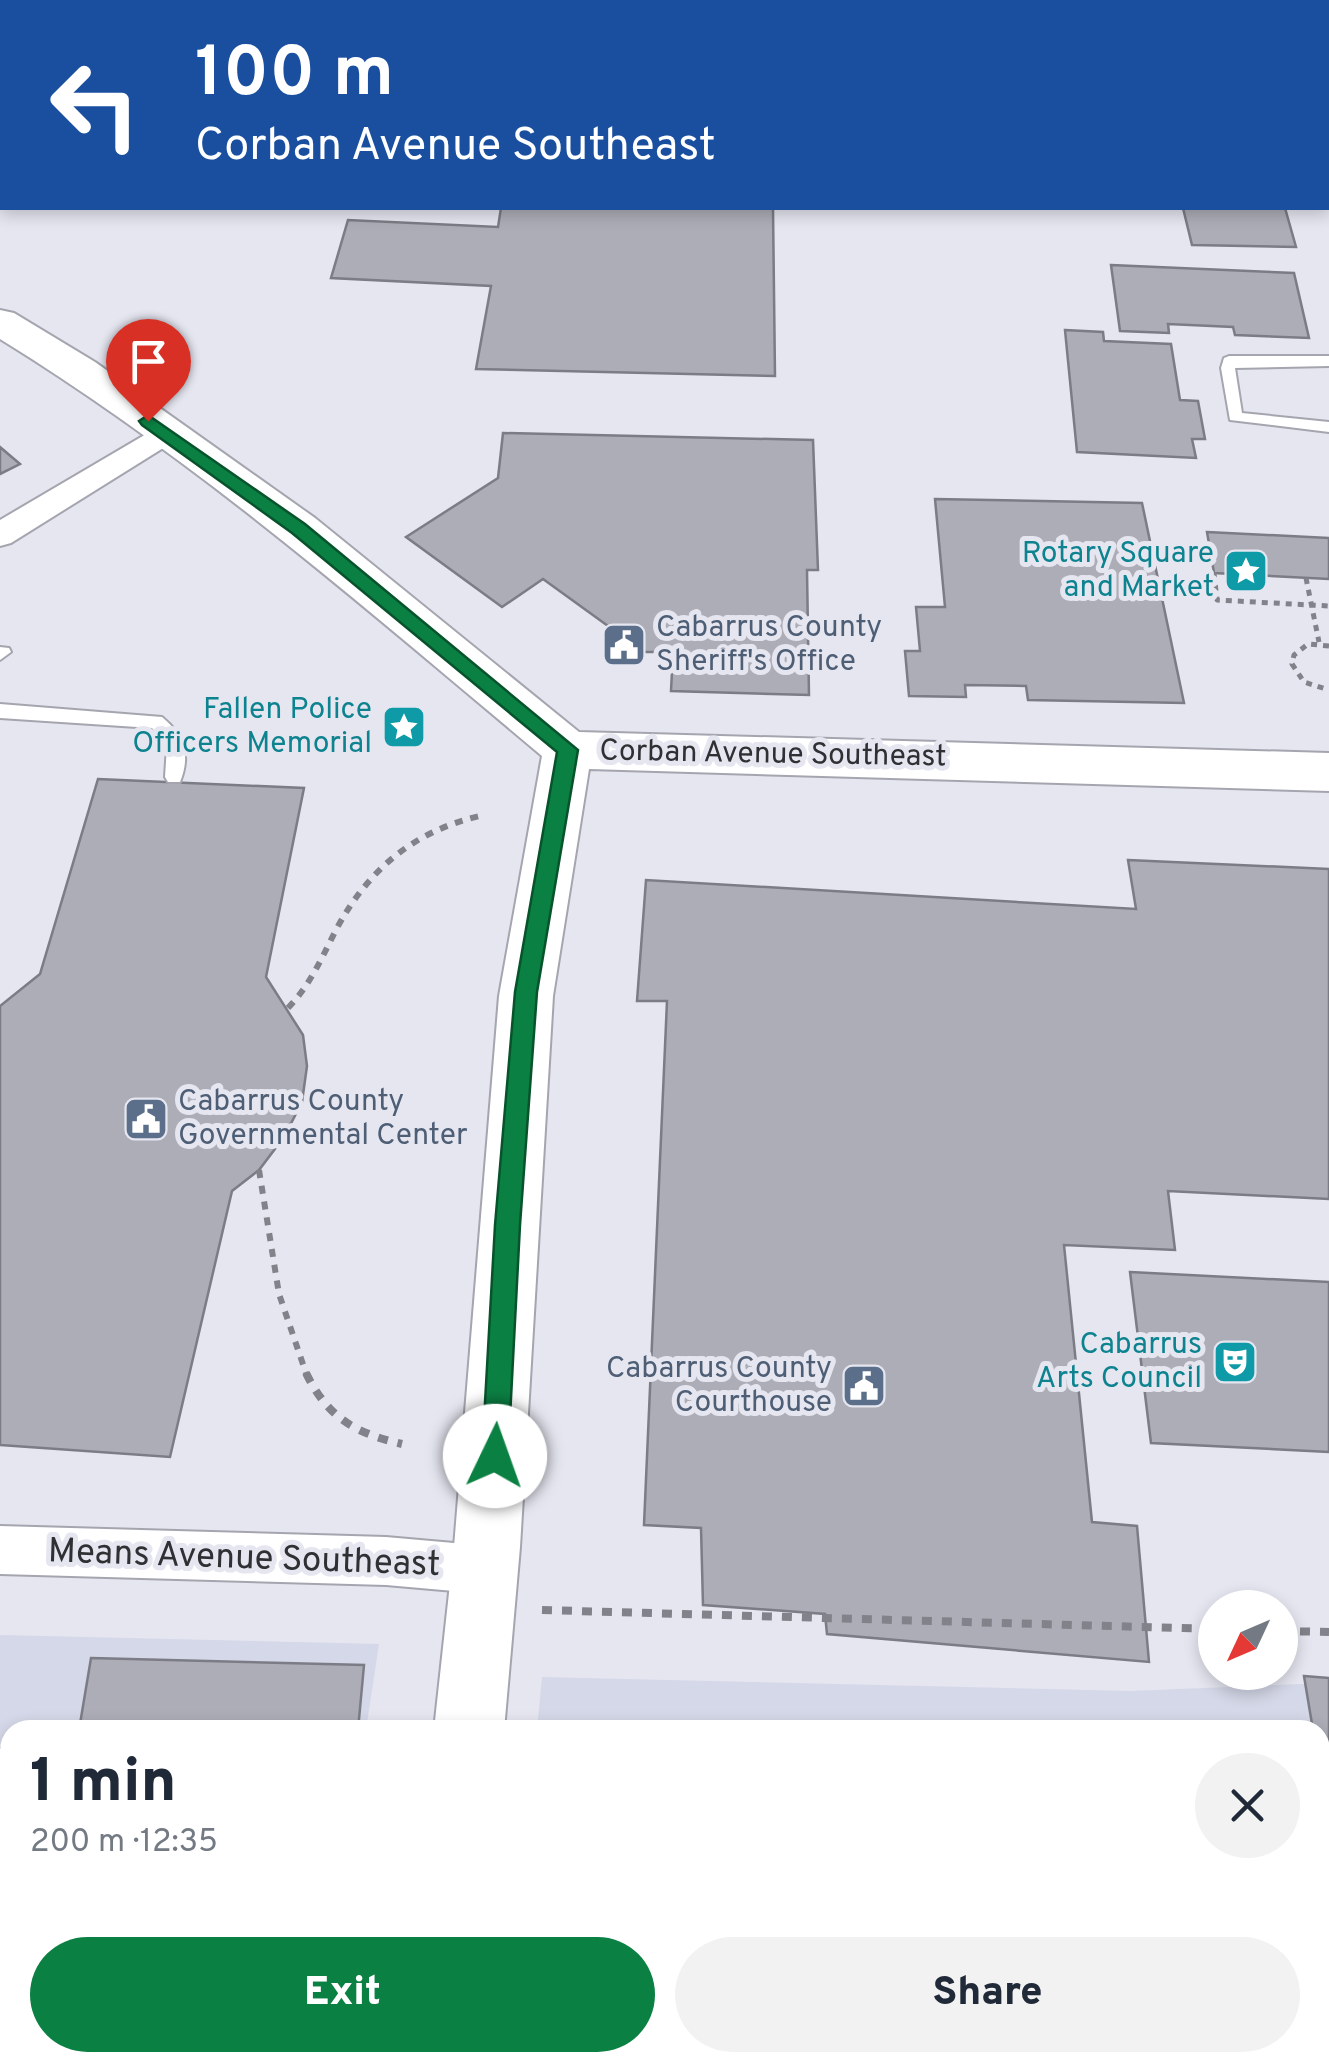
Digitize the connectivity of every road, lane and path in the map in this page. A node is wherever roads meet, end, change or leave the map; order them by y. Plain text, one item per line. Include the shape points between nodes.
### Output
1 (0, 322) edge
2 (1329, 361) edge
3 (1329, 427) edge
4 (165, 433) junction
5 (0, 534) edge
6 (1214, 574) dead end
7 (1306, 578) dead end
8 (1312, 605) junction
9 (1329, 606) edge
10 (1320, 642) junction
11 (1329, 646) edge
12 (1329, 690) edge
13 (0, 710) edge
14 (568, 750) junction
15 (1329, 772) edge
16 (174, 777) dead end
17 (480, 816) dead end
18 (288, 1008) dead end
19 (258, 1170) dead end
20 (402, 1444) dead end
21 (0, 1550) edge
22 (512, 1590) junction
23 (1198, 1628) edge
24 (1298, 1631) edge
25 (1329, 1632) edge
26 (473, 1720) edge

1 - 4 main road, Corban Avenue Southeast
2 - 3 lane via 1229,361 1228,368 1234,417
4 - 5 street
4 - 14 main road, Corban Avenue Southeast via 299,528
6 - 8 path via 1217,600
7 - 8 path
8 - 9 path
8 - 10 path
10 - 11 path
10 - 12 path via 1300,649 1292,664 1304,682
13 - 16 lane via 156,722 174,736 180,755
14 - 15 main road, Corban Avenue Southeast
14 - 22 main road via 526,992 508,1225
17 - 18 path via 438,826 373,874 346,912 310,987
19 - 20 path via 282,1318 296,1356 315,1390 352,1428 376,1442
21 - 22 street, Means Avenue Southeast via 386,1562
22 - 23 path
22 - 26 main road
24 - 25 path

